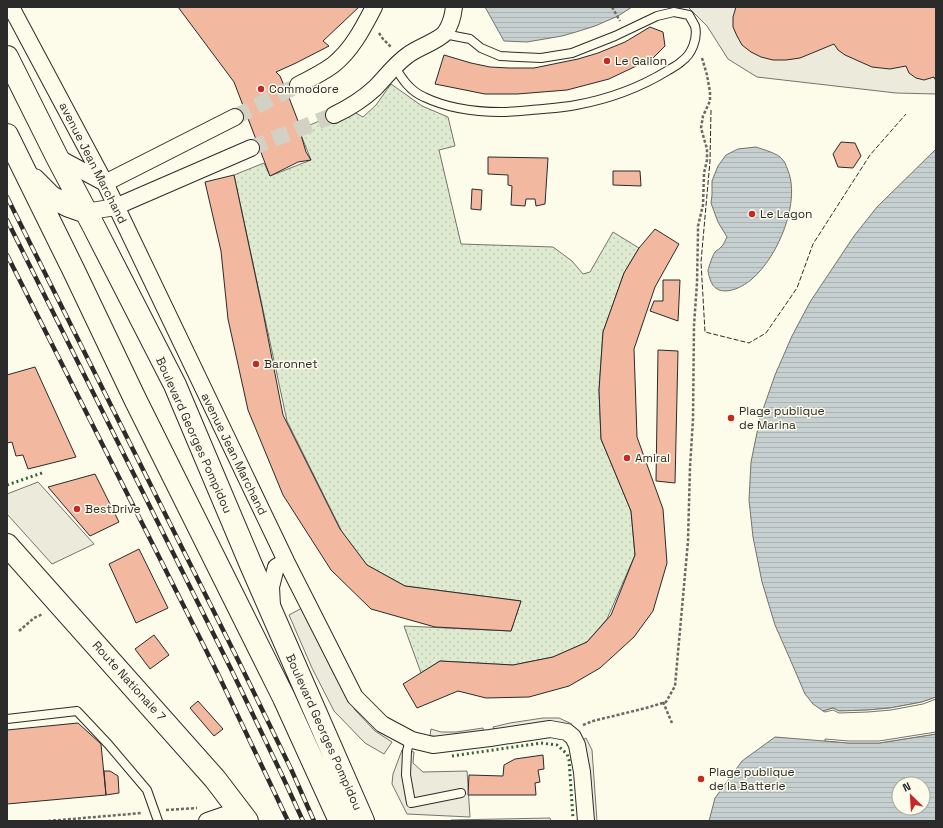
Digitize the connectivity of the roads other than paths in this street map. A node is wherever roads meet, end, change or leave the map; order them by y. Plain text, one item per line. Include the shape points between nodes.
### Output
1 (11, 7) edge
2 (454, 7) edge
3 (372, 11) edge
4 (444, 34) junction
5 (7, 57) edge
6 (395, 67) junction
7 (298, 85) tunnel mouth
8 (334, 115) tunnel mouth
9 (235, 116) tunnel mouth
10 (7, 135) edge
11 (251, 148) tunnel mouth
12 (57, 157) junction
13 (27, 174) junction
14 (105, 183) junction
15 (115, 207) junction
16 (86, 212) junction
17 (7, 545) edge
18 (286, 561) junction
19 (272, 614) junction
20 (7, 719) edge
21 (410, 739) junction
22 (461, 793) dead end
23 (243, 816) edge
24 (211, 820) edge
25 (158, 821) edge
26 (340, 821) edge
27 (363, 821) edge
28 (586, 821) edge

1 - 14 street, avenue Jean Marchand
2 - 4 street via 450,24
3 - 7 street via 350,49 333,65
4 - 6 street via 409,54
4 - 6 lane via 470,39 481,48 500,56 541,58 572,53 656,16 674,12 689,15 696,33 691,51 684,61 661,75 628,91 576,106 503,112 476,111 444,105 423,97 410,88
5 - 12 main road, Boulevard Georges Pompidou
6 - 8 street via 348,109
9 - 14 street
10 - 13 main road, Boulevard Georges Pompidou
11 - 15 street
12 - 14 street
12 - 16 main road, Boulevard Georges Pompidou
13 - 16 main road via 51,197
13 - 26 main road, Boulevard Georges Pompidou via 136,401 284,698
14 - 15 street, avenue Jean Marchand
15 - 16 street
15 - 18 street, avenue Jean Marchand
16 - 19 main road, Boulevard Georges Pompidou via 175,385
17 - 23 main road, Route Nationale 7 via 215,779
18 - 19 street via 276,567 271,586
18 - 21 street, avenue Jean Marchand via 355,697 382,724
19 - 27 main road, Boulevard Georges Pompidou
20 - 25 lane via 77,711 147,790
21 - 22 lane via 406,775 411,803
21 - 28 street, avenue Jean Marchand via 432,745 550,729 567,732 574,737 577,745
23 - 24 street

